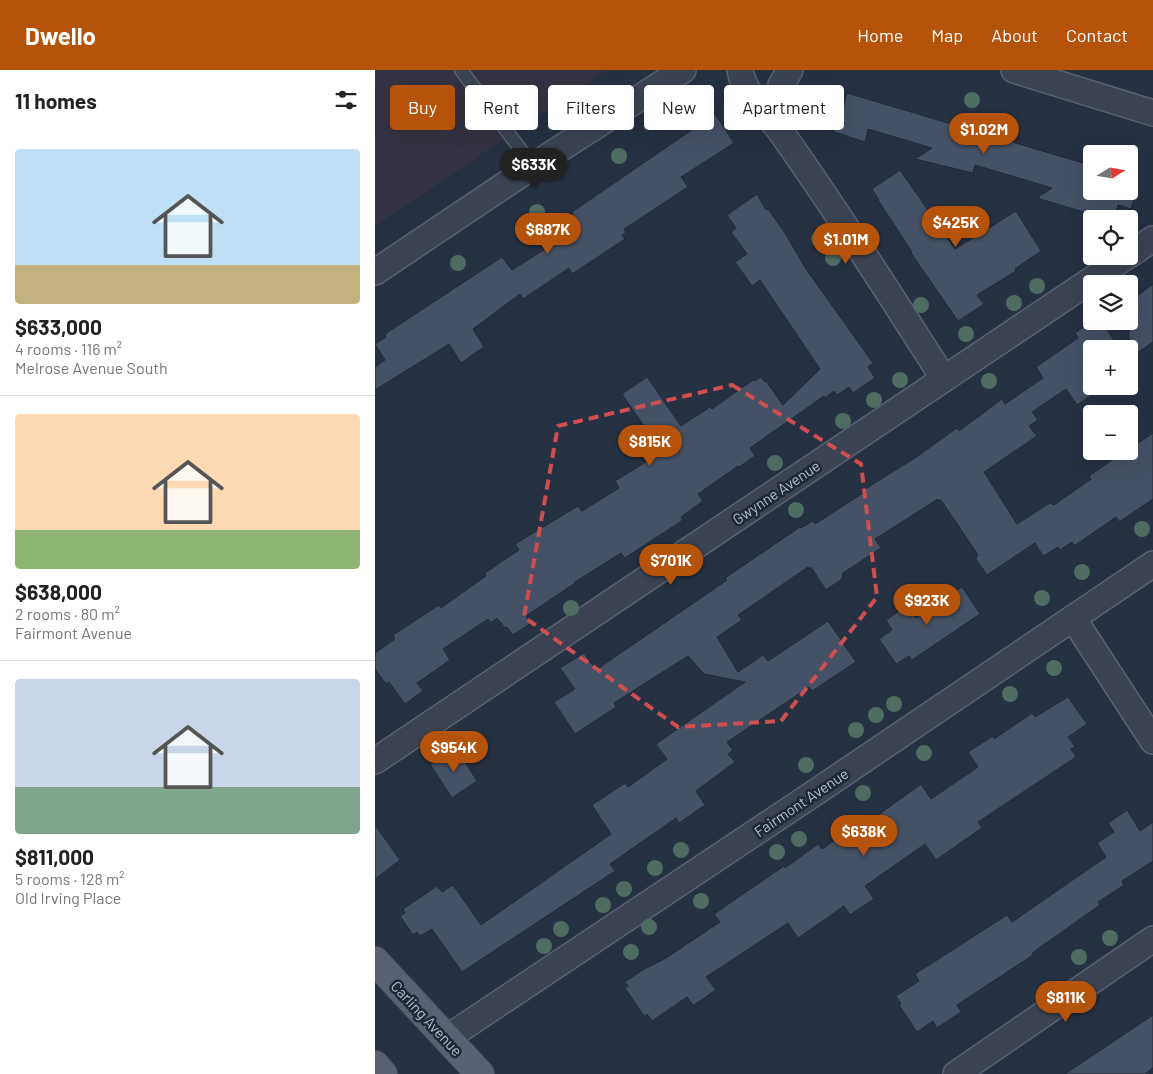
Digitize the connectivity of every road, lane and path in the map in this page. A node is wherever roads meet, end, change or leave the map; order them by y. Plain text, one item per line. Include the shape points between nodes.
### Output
1 (461, 70) edge
2 (740, 70) edge
3 (790, 70) edge
4 (1014, 70) edge
5 (677, 72) edge
6 (1067, 77) edge
7 (745, 85) edge
8 (781, 85) edge
9 (1153, 113) edge
10 (780, 130) edge
11 (533, 166) junction
12 (1153, 239) edge
13 (1138, 249) edge
14 (1115, 265) edge
15 (375, 272) edge
16 (944, 379) junction
17 (1153, 564) edge
18 (1073, 618) junction
19 (1153, 740) edge
20 (375, 761) edge
21 (1153, 939) edge
22 (375, 961) edge
23 (447, 1038) junction
24 (375, 1065) edge
25 (383, 1074) edge
26 (480, 1074) edge
27 (956, 1074) edge

1 - 11 lane
2 - 7 street
3 - 8 street
4 - 6 street
5 - 11 street
6 - 9 street
10 - 16 street
11 - 15 street
12 - 13 street, Gwynne Avenue
14 - 16 street, Gwynne Avenue
16 - 20 street, Gwynne Avenue
17 - 18 street, Fairmont Avenue
18 - 19 street
18 - 23 street, Fairmont Avenue
21 - 27 street
22 - 23 main road, Carling Avenue
23 - 26 main road, Carling Avenue
24 - 25 main road

